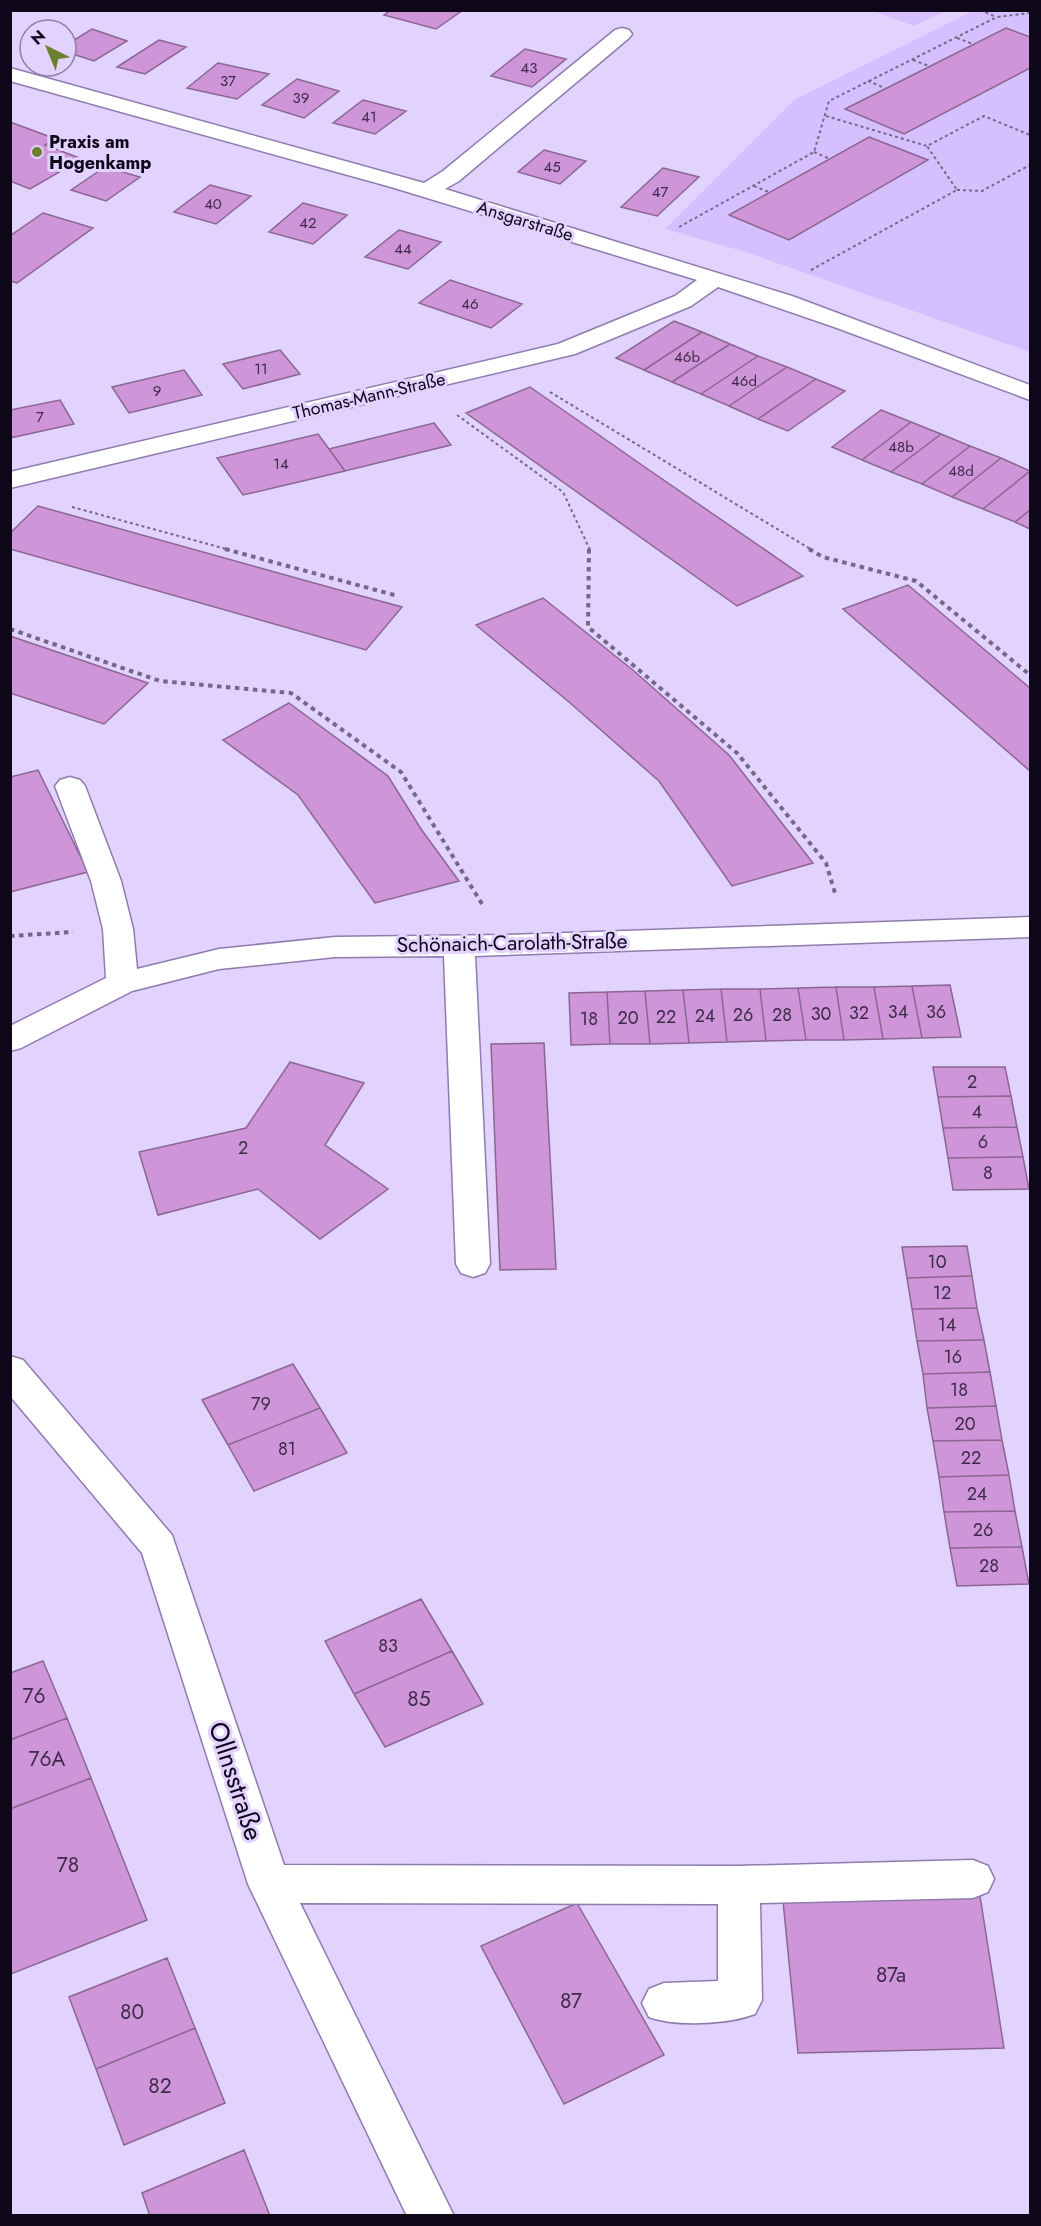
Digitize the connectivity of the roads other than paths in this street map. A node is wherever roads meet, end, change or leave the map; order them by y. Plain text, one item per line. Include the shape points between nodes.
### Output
1 (622, 34) dead end
2 (11, 74) edge
3 (426, 191) junction
4 (715, 278) junction
5 (1030, 393) edge
6 (10, 480) edge
7 (70, 786) dead end
8 (1030, 927) edge
9 (459, 946) junction
10 (122, 983) junction
11 (10, 1040) edge
12 (473, 1264) dead end
13 (10, 1370) edge
14 (973, 1879) dead end
15 (269, 1884) junction
16 (739, 1885) junction
17 (664, 2003) dead end
18 (431, 2216) edge

1 - 3 street via 451,176
2 - 3 street, Ansgarstraße
3 - 4 street, Ansgarstraße
4 - 5 street, Ansgarstraße
4 - 6 street, Thomas-Mann-Straße via 683,301 566,349
7 - 10 street via 106,881 118,929
8 - 9 street, Schönaich-Carolath-Straße
9 - 10 street, Schönaich-Carolath-Straße via 335,947 219,959
9 - 12 street
10 - 11 street, Schönaich-Carolath-Straße
13 - 15 street, Ollnsstraße via 159,1546
14 - 16 street
15 - 16 street
15 - 18 street, Ollnsstraße
16 - 17 street via 740,2000

